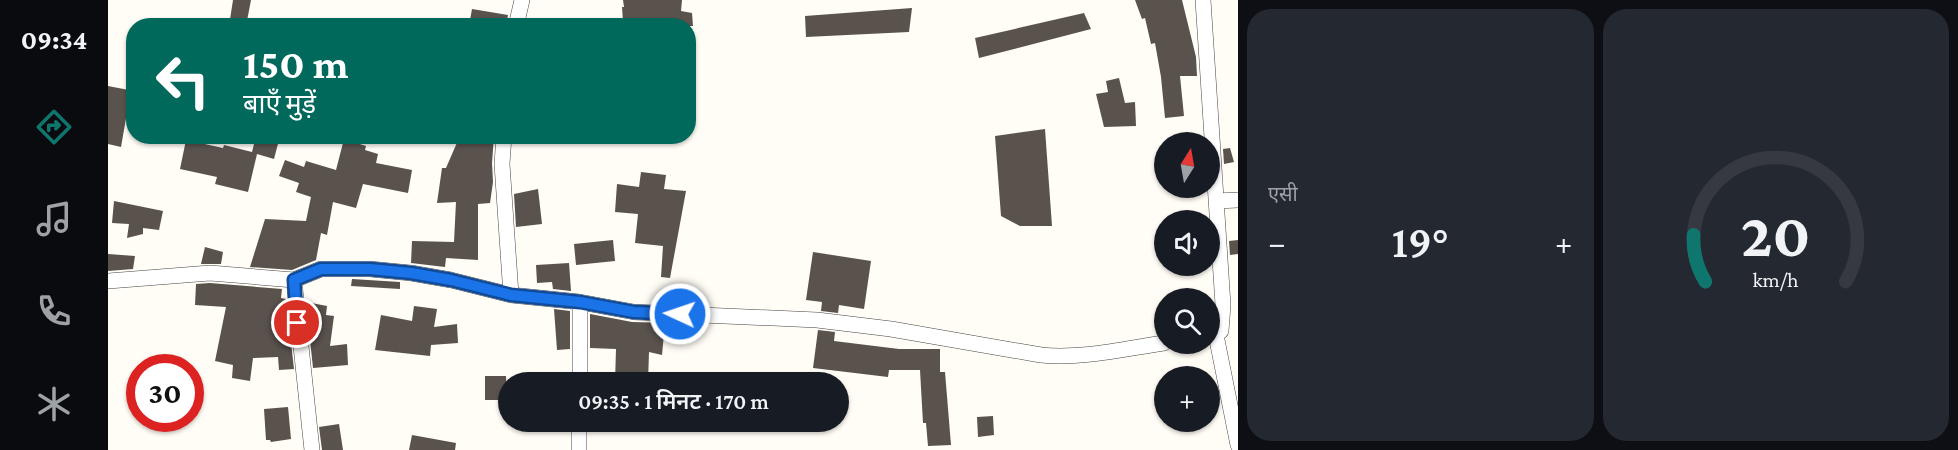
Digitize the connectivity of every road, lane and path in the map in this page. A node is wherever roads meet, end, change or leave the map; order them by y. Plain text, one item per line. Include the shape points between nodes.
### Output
1 (522, 0) edge
2 (1203, 0) edge
3 (518, 18) edge
4 (503, 144) edge
5 (1238, 200) edge
6 (1216, 201) junction
7 (294, 280) junction
8 (108, 281) edge
9 (511, 295) junction
10 (580, 302) junction
11 (1231, 304) edge
12 (1220, 332) edge
13 (1154, 345) edge
14 (1217, 354) edge
15 (580, 372) edge
16 (579, 432) edge
17 (1238, 445) edge
18 (312, 450) edge
19 (579, 450) edge

1 - 3 street
2 - 6 street
4 - 9 street
5 - 6 street
6 - 11 street
7 - 8 street via 210,273
7 - 9 street via 321,269 370,269 451,280
7 - 18 street
9 - 10 street
10 - 13 street via 634,312 817,320 1063,357
10 - 15 street
11 - 12 street
14 - 17 street
16 - 19 street

